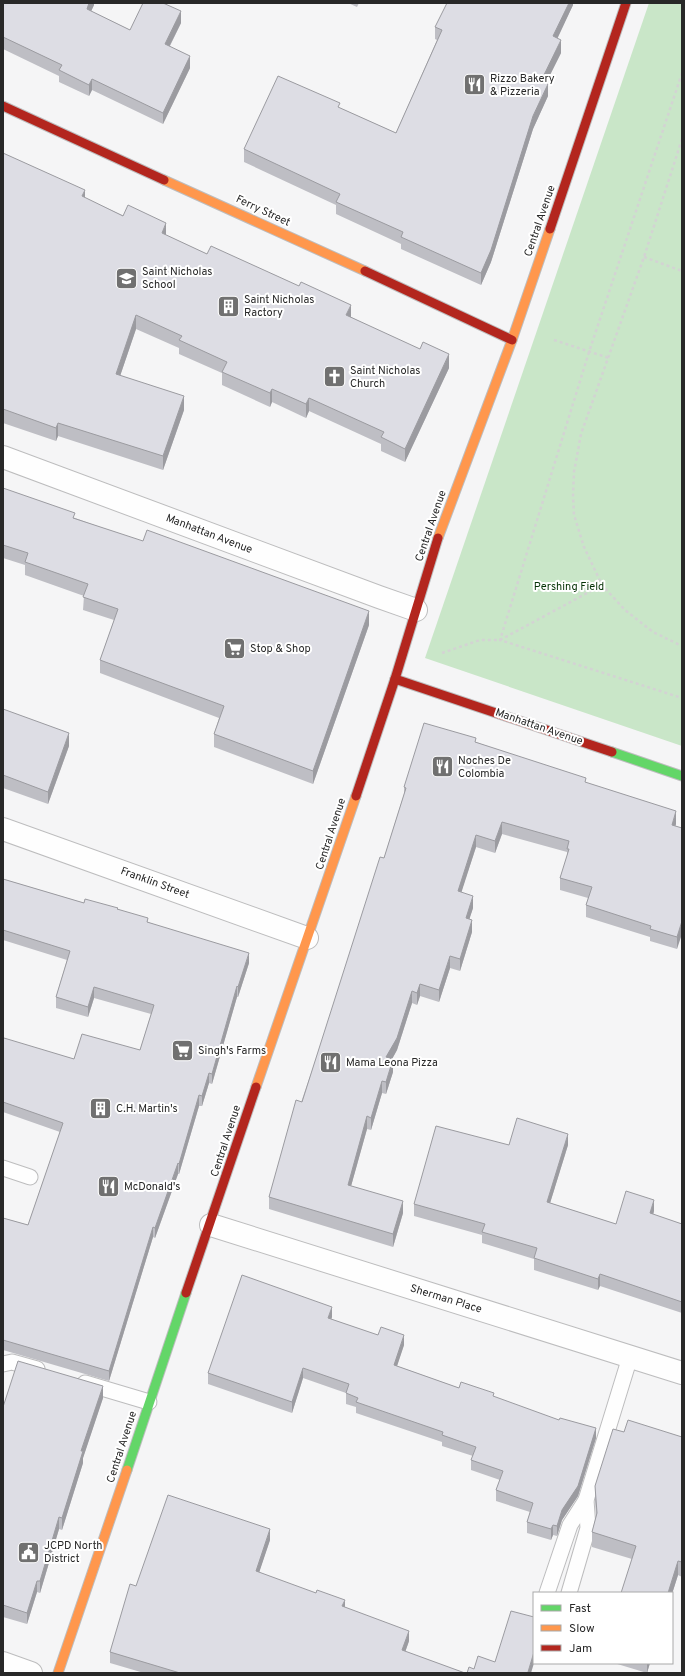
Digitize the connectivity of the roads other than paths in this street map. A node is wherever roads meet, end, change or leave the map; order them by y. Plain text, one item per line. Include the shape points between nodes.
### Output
1 (626, 3) edge
2 (3, 106) edge
3 (512, 340) junction
4 (3, 457) edge
5 (416, 610) junction
6 (395, 679) junction
7 (682, 776) edge
8 (3, 829) edge
9 (308, 938) junction
10 (3, 1168) edge
11 (30, 1177) dead end
12 (211, 1225) junction
13 (630, 1357) junction
14 (3, 1364) edge
15 (48, 1373) edge
16 (682, 1373) edge
17 (71, 1379) edge
18 (149, 1402) junction
19 (586, 1500) junction
20 (547, 1592) edge
21 (569, 1592) edge
22 (3, 1663) edge
23 (31, 1673) edge
24 (58, 1673) edge

1 - 3 main road, Central Avenue
2 - 3 main road, Ferry Street
3 - 5 main road, Central Avenue via 439,536
4 - 5 street, Manhattan Avenue
5 - 6 main road, Central Avenue
6 - 7 main road, Manhattan Avenue
6 - 9 main road, Central Avenue
8 - 9 street, Franklin Street
9 - 12 main road, Central Avenue
10 - 11 lane
12 - 13 street, Sherman Place
12 - 18 main road, Central Avenue
13 - 16 street, Sherman Place
13 - 19 lane
14 - 15 lane via 12,1362
17 - 18 lane
18 - 24 main road, Central Avenue
19 - 20 lane via 570,1525
19 - 21 lane via 588,1528
22 - 23 street

